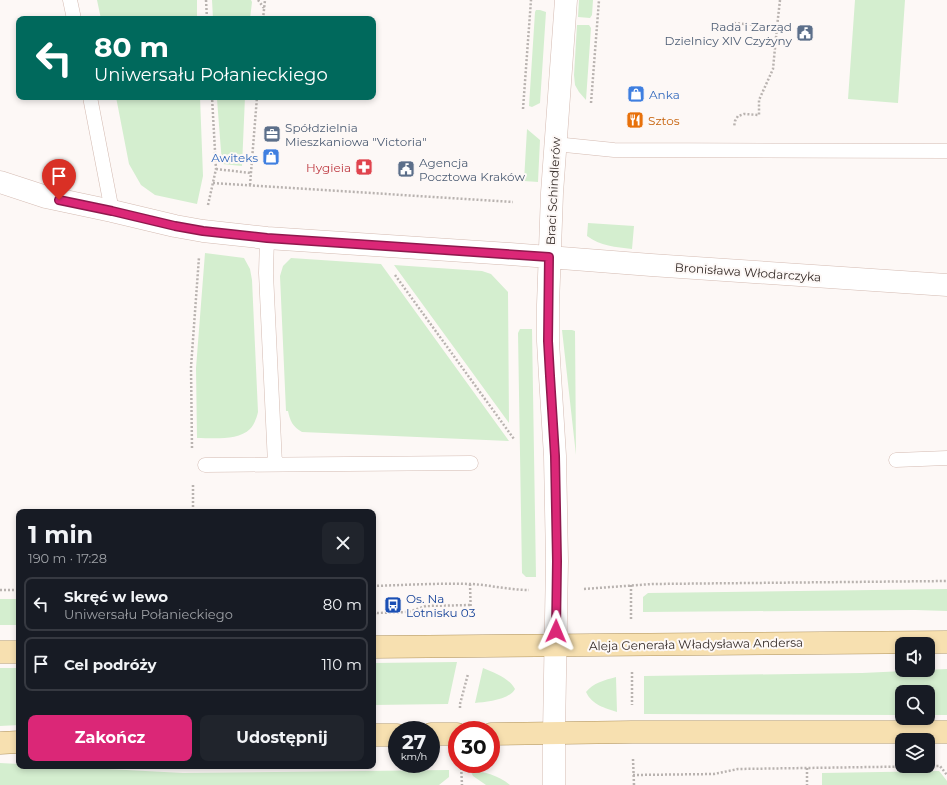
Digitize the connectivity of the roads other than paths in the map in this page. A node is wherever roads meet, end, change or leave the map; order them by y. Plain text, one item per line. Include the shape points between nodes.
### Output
1 (70, 0) edge
2 (566, 0) edge
3 (73, 16) edge
4 (91, 100) edge
5 (555, 144) junction
6 (947, 151) edge
7 (0, 182) edge
8 (112, 211) junction
9 (267, 238) junction
10 (549, 257) junction
11 (947, 286) edge
12 (947, 458) edge
13 (896, 460) dead end
14 (471, 463) dead end
15 (275, 464) junction
16 (205, 465) dead end
17 (947, 642) edge
18 (555, 645) junction
19 (376, 647) edge
20 (0, 652) edge
21 (16, 652) edge
22 (947, 732) edge
23 (554, 733) junction
24 (500, 734) edge
25 (376, 735) edge
26 (388, 735) edge
27 (16, 742) edge
28 (0, 743) edge
29 (554, 785) edge

1 - 3 lane
2 - 5 street, Braci Schindlerów
4 - 8 lane
5 - 6 lane via 614,150
5 - 10 street, Braci Schindlerów
7 - 8 street, Bronisława Włodarczyka via 46,197
8 - 9 street, Bronisława Włodarczyka via 203,231
9 - 10 street, Bronisława Włodarczyka
9 - 15 lane via 266,273
10 - 11 street, Bronisława Włodarczyka
10 - 18 street, Braci Schindlerów via 548,341 556,553
12 - 13 lane
14 - 15 lane
15 - 16 lane
17 - 18 main road, Aleja Generała Władysława Andersa
18 - 19 main road, Aleja Generała Władysława Andersa
18 - 23 street, Braci Schindlerów
20 - 21 main road
22 - 23 main road
23 - 24 main road
23 - 29 street, Braci Schindlerów
25 - 26 main road
27 - 28 main road

